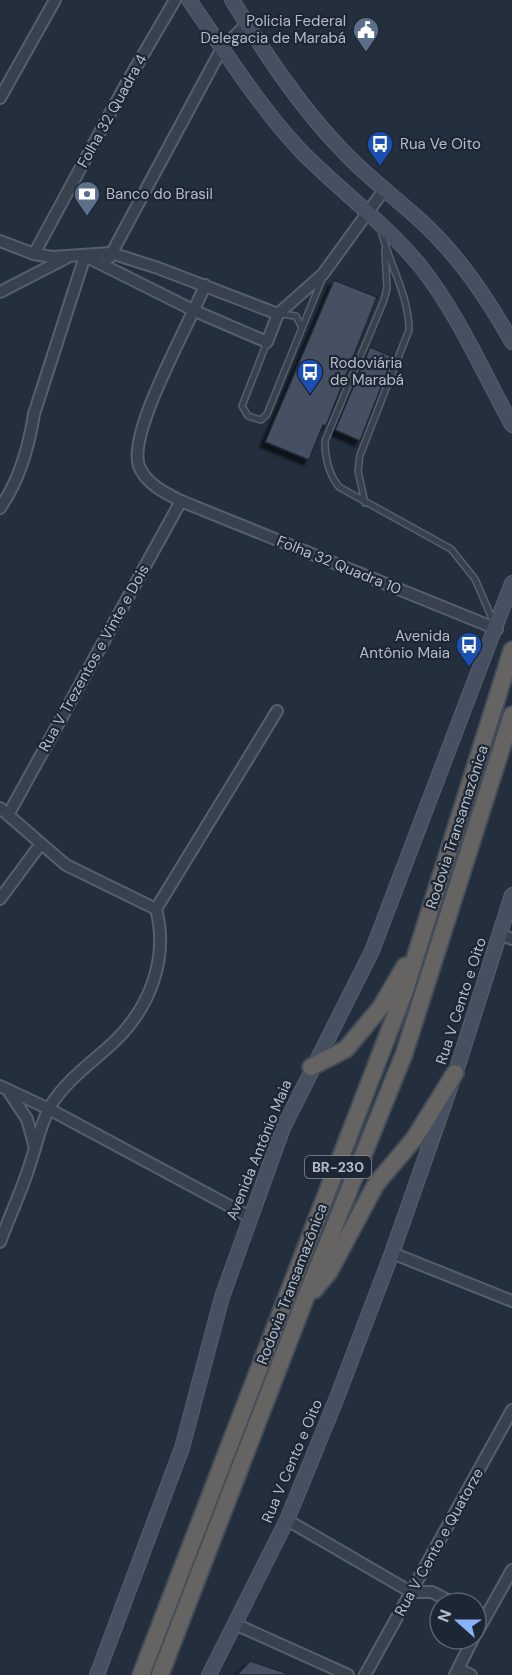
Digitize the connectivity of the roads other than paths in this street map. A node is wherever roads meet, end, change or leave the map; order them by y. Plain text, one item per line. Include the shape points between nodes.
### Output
1 (55, 0) edge
2 (175, 0) edge
3 (189, 0) edge
4 (232, 0) edge
5 (247, 24) junction
6 (222, 48) junction
7 (0, 98) edge
8 (384, 190) junction
9 (367, 212) junction
10 (380, 224) junction
11 (0, 241) edge
12 (385, 250) junction
13 (111, 253) junction
14 (34, 254) junction
15 (85, 256) junction
16 (69, 257) junction
17 (106, 266) junction
18 (323, 274) junction
19 (205, 285) junction
20 (0, 292) edge
21 (195, 311) junction
22 (278, 314) junction
23 (302, 329) junction
24 (267, 342) junction
25 (512, 342) edge
26 (512, 425) edge
27 (181, 501) junction
28 (365, 503) junction
29 (0, 508) edge
30 (512, 583) edge
31 (497, 629) junction
32 (512, 650) edge
33 (278, 711) dead end
34 (512, 715) edge
35 (4, 812) edge
36 (40, 845) junction
37 (512, 895) edge
38 (0, 899) edge
39 (156, 909) junction
40 (428, 919) junction
41 (506, 937) edge
42 (311, 1067) junction
43 (455, 1073) junction
44 (3, 1088) edge
45 (49, 1109) junction
46 (35, 1148) junction
47 (250, 1217) junction
48 (0, 1242) edge
49 (392, 1253) junction
50 (305, 1299) junction
51 (512, 1301) edge
52 (512, 1410) edge
53 (286, 1520) junction
54 (512, 1570) edge
55 (411, 1592) junction
56 (428, 1592) edge
57 (488, 1606) edge
58 (235, 1624) junction
59 (467, 1651) edge
60 (457, 1672) edge
61 (97, 1675) edge
62 (141, 1675) edge
63 (160, 1675) edge
64 (209, 1675) edge
65 (348, 1675) edge
66 (365, 1675) edge
67 (471, 1675) edge

1 - 7 street
2 - 14 street, Folha 32 Quadra 4
3 - 6 main road
4 - 5 main road
5 - 6 street
5 - 8 main road via 316,120
6 - 9 main road via 298,147
6 - 13 street
8 - 9 street
8 - 25 main road via 457,258
9 - 10 main road
9 - 18 street
10 - 12 lane
10 - 26 main road via 397,239 443,298
11 - 14 street
12 - 28 lane via 403,296 409,330 360,455 358,471
12 - 28 lane via 384,300 325,441 331,477 339,487
13 - 15 street
13 - 17 street
13 - 19 street
14 - 16 street
15 - 16 street
15 - 17 street
15 - 29 street via 26,448
16 - 20 street
17 - 21 street
18 - 22 street
18 - 23 lane
19 - 21 street, Folha 32 Quadra 10
19 - 22 street
21 - 24 street
21 - 27 street, Folha 32 Quadra 10 via 141,425 137,444 140,468 146,478
22 - 23 lane via 296,315
22 - 24 street
23 - 24 lane via 264,419 256,420 244,412 244,399
27 - 31 street, Folha 32 Quadra 10
27 - 35 street, Rua V Trezentos e Vinte e Dois
28 - 31 lane via 451,549 475,579
30 - 31 main road, Avenida Antônio Maia
31 - 42 main road, Avenida Antônio Maia via 372,951
32 - 40 highway, Rodovia Transamazônica / BR-230
33 - 39 street
34 - 50 highway, Rodovia Transamazônica / BR-230 via 404,1054
35 - 36 street
36 - 38 street
36 - 39 street via 66,865
37 - 41 main road, Rua V Cento e Oito
39 - 45 street via 160,951 147,1000 128,1026 87,1064
40 - 42 highway via 381,1007 346,1049
40 - 62 highway, Rodovia Transamazônica / BR-230 via 352,1133
41 - 43 main road, Rua V Cento e Oito
42 - 47 main road, Avenida Antônio Maia
43 - 49 main road, Rua V Cento e Oito
43 - 50 highway via 414,1139 375,1184 329,1272
44 - 45 street
44 - 46 street via 27,1119
45 - 46 street
45 - 47 street
46 - 48 street
47 - 61 main road, Avenida Antônio Maia via 222,1297 182,1448
49 - 51 street
49 - 53 main road, Rua V Cento e Oito
50 - 63 highway, Rodovia Transamazônica / BR-230
52 - 55 street, Rua V Cento e Quatorze
53 - 55 street
53 - 58 main road, Rua V Cento e Oito
54 - 57 street
55 - 56 street
55 - 66 street, Rua V Cento e Quatorze
58 - 64 main road, Rua V Cento e Oito
58 - 65 street
59 - 60 street
60 - 67 street

